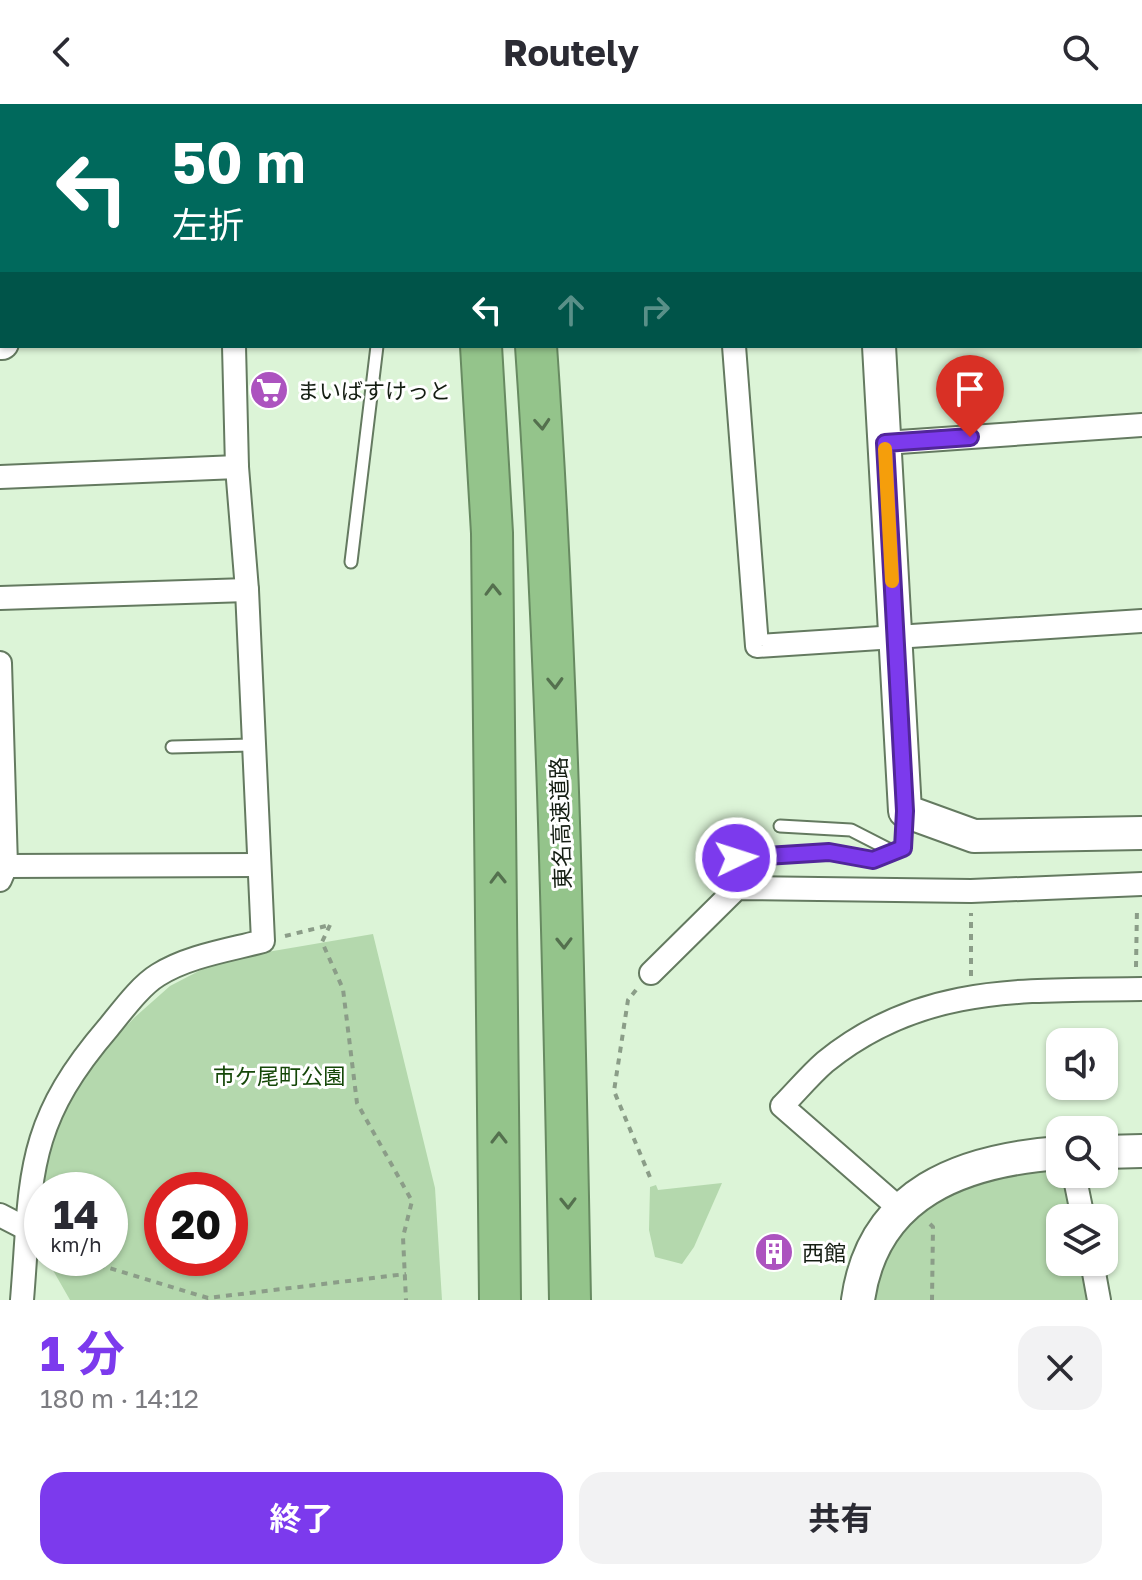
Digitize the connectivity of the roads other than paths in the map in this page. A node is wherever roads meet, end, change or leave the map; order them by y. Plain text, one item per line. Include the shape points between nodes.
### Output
1 (0, 207) edge
2 (0, 219) edge
3 (234, 348) edge
4 (377, 348) edge
5 (481, 348) edge
6 (536, 348) edge
7 (734, 348) edge
8 (879, 348) edge
9 (1142, 425) edge
10 (885, 443) junction
11 (237, 467) junction
12 (0, 477) edge
13 (351, 562) dead end
14 (247, 590) junction
15 (0, 598) edge
16 (1142, 621) edge
17 (895, 637) junction
18 (0, 663) edge
19 (1, 724) edge
20 (251, 745) junction
21 (172, 747) dead end
22 (905, 811) junction
23 (780, 826) dead end
24 (1142, 833) edge
25 (894, 852) junction
26 (736, 858) dead end
27 (257, 865) junction
28 (3, 873) edge
29 (1139, 884) edge
30 (651, 973) road end
31 (1139, 989) edge
32 (1142, 1151) edge
33 (1118, 1152) edge
34 (1046, 1154) edge
35 (32, 1172) edge
36 (900, 1209) junction
37 (0, 1215) edge
38 (24, 1227) edge
39 (24, 1252) edge
40 (1095, 1276) edge
41 (22, 1300) edge
42 (500, 1300) edge
43 (570, 1300) edge
44 (858, 1300) edge
45 (1099, 1300) edge

1 - 2 street
3 - 11 street
4 - 13 lane
42 -> 5 highway via 493,549
6 -> 43 highway, 東名高速道路 via 553,626
7 - 17 street via 757,646
8 - 10 street
9 - 10 street
10 - 17 street
11 - 12 street
11 - 14 street
14 - 15 street
14 - 20 street
16 - 17 street
17 - 22 street
18 - 19 street
19 - 28 street
20 - 21 lane
20 - 27 street
22 - 24 street via 974,836
22 - 25 lane via 903,848
23 - 25 lane via 851,830
25 - 26 lane via 873,860 829,852
27 - 28 street
27 - 35 street via 263,941 157,975 75,1065 45,1120
29 - 30 street via 971,891 737,888
31 - 36 street via 971,995 920,1007 872,1029 824,1063 782,1106
32 - 33 street
34 - 36 street via 979,1165
36 - 44 street via 873,1241
37 - 38 street
39 - 41 street
40 - 45 street

